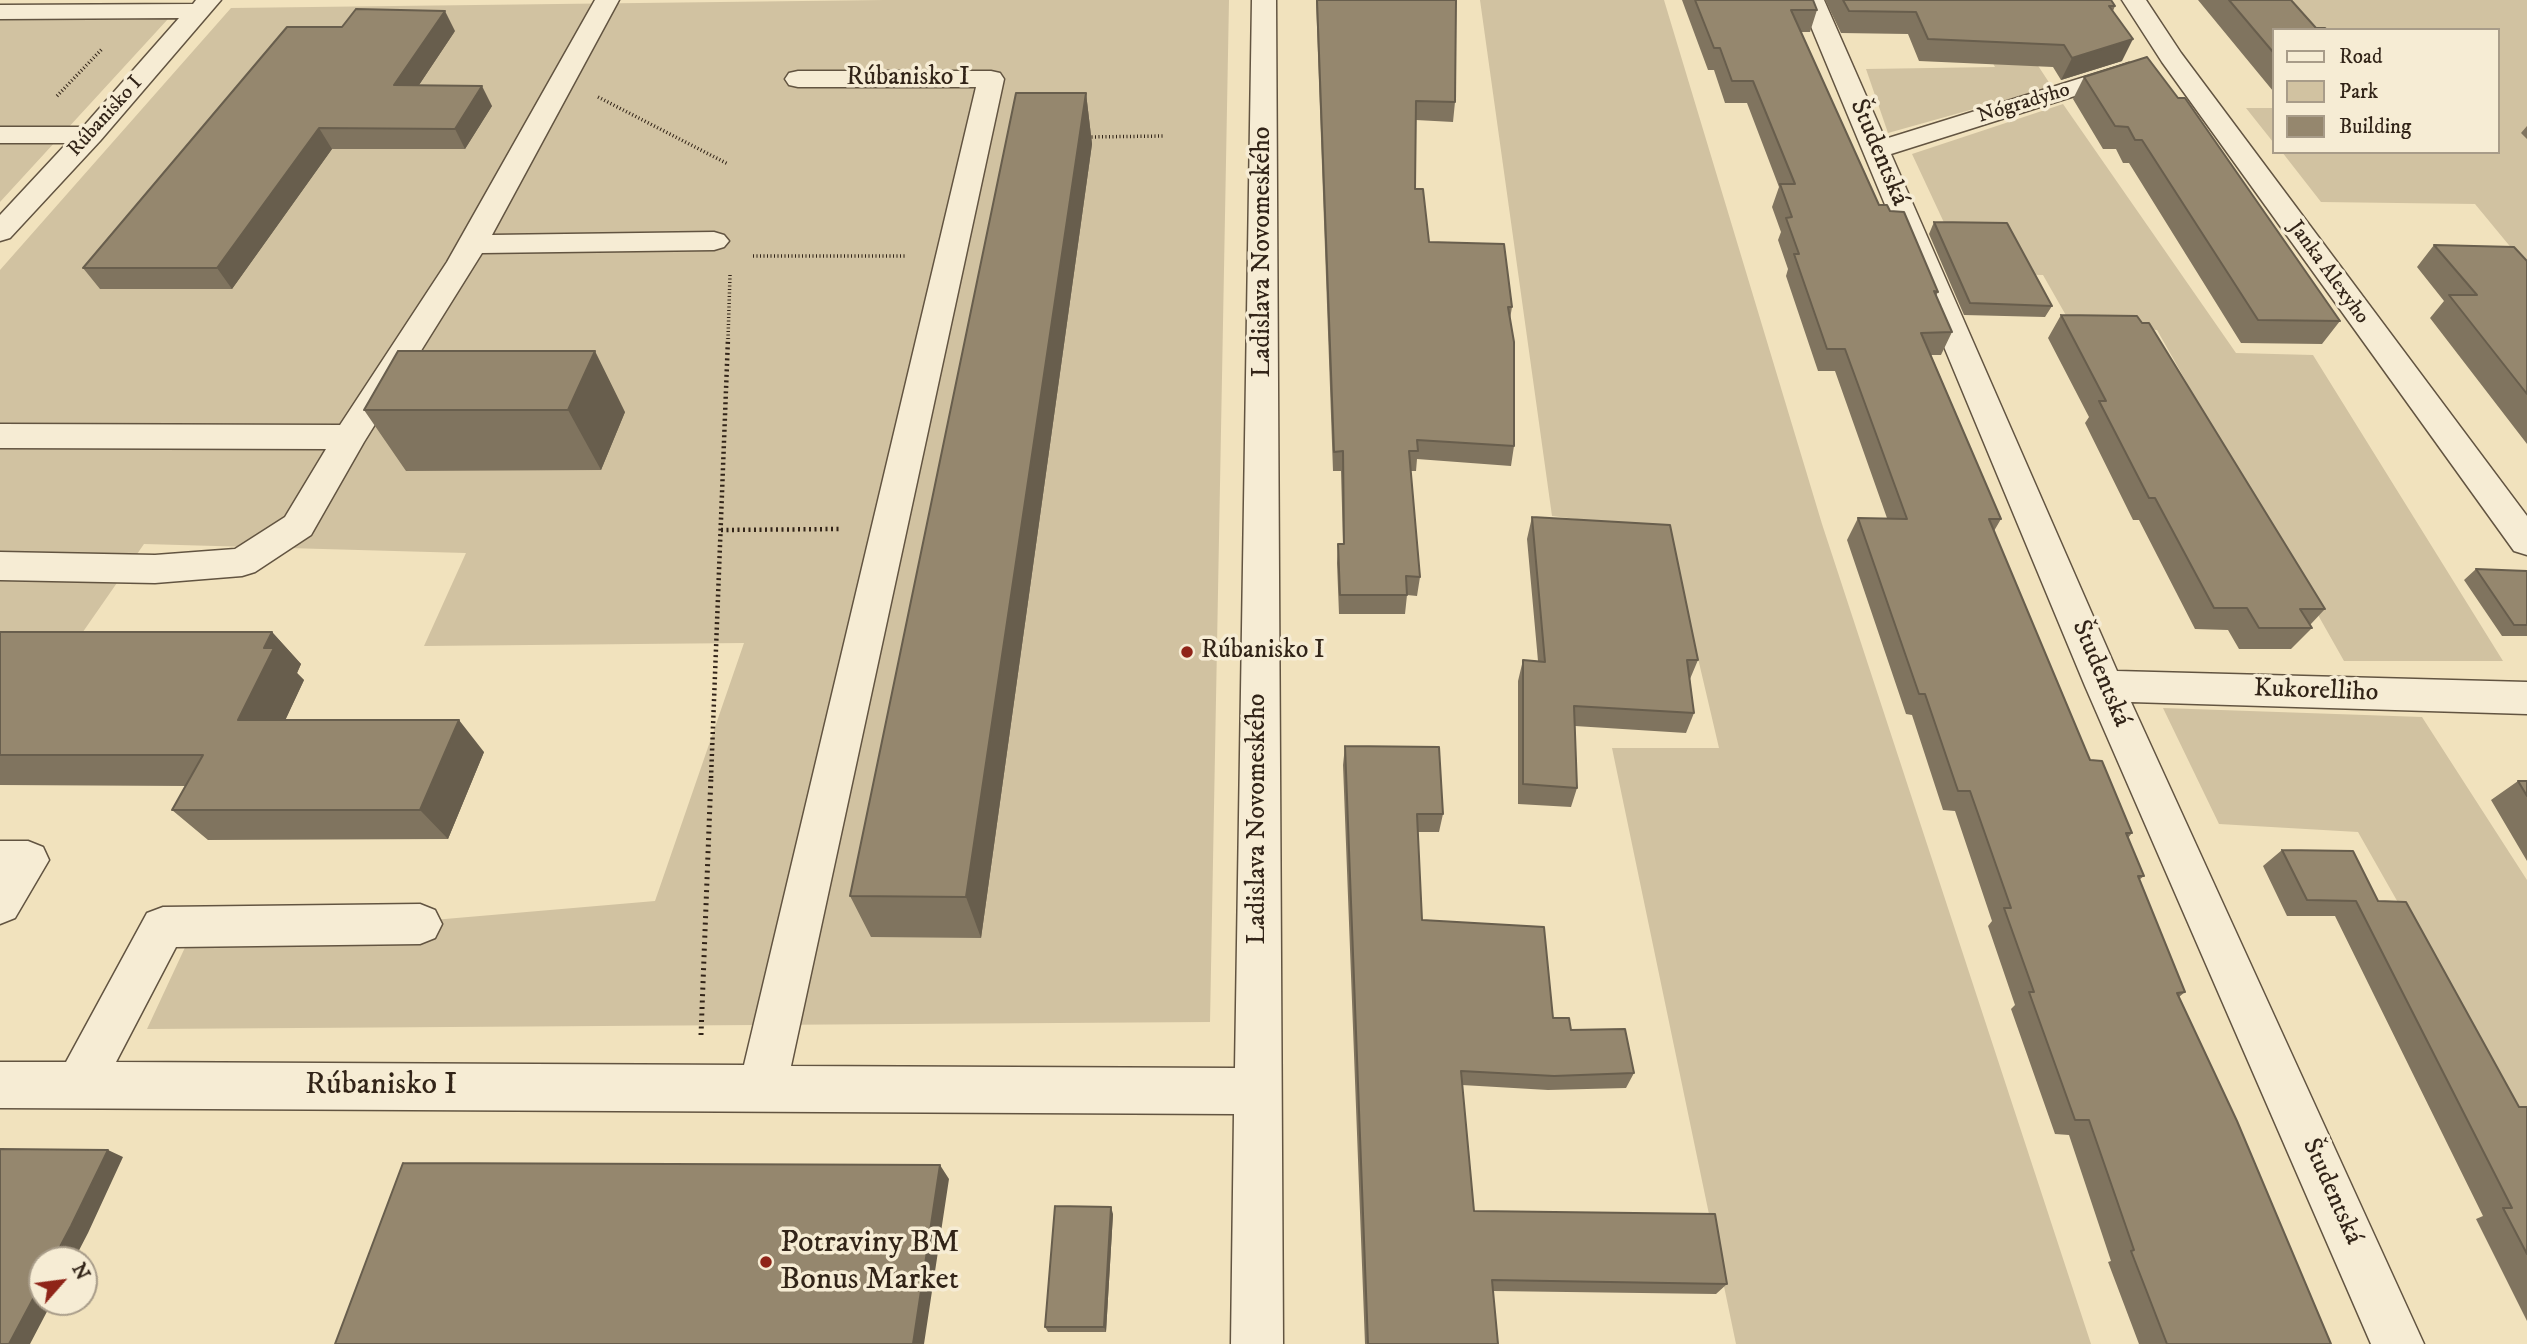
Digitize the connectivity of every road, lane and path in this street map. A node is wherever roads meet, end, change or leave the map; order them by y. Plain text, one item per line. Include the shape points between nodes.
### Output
1 (607, 0) edge
2 (1265, 0) edge
3 (1812, 0) edge
4 (2134, 0) edge
5 (205, 6) edge
6 (0, 12) edge
7 (137, 12) junction
8 (2171, 57) junction
9 (563, 79) junction
10 (797, 79) dead end
11 (11, 135) edge
12 (90, 135) junction
13 (1165, 136) dead end
14 (1084, 137) edge
15 (1877, 150) junction
16 (727, 164) dead end
17 (0, 232) edge
18 (714, 241) dead end
19 (467, 253) junction
20 (744, 256) dead end
21 (951, 256) junction
22 (730, 270) dead end
23 (0, 436) edge
24 (350, 437) junction
25 (890, 529) junction
26 (721, 530) junction
27 (2527, 541) edge
28 (0, 566) edge
29 (2104, 686) junction
30 (2527, 698) edge
31 (0, 860) edge
32 (0, 904) edge
33 (420, 924) dead end
34 (0, 1085) edge
35 (79, 1086) junction
36 (762, 1089) junction
37 (699, 1090) junction
38 (1259, 1091) junction
39 (1257, 1344) edge
40 (2398, 1344) edge

1 - 9 street
2 - 38 street, Ladislava Novomeského
3 - 15 street, Študentská
4 - 8 street, Janka Alexyho
5 - 7 street
5 - 12 street, Rúbanisko I
6 - 7 street
7 - 11 path
8 - 15 street, Nógradyho
8 - 27 street, Janka Alexyho
9 - 16 path
9 - 19 street
10 - 21 street, Rúbanisko I via 991,79
11 - 12 street
12 - 17 street, Rúbanisko I
13 - 14 path
15 - 29 street, Študentská
18 - 19 street
19 - 24 street
20 - 21 path
21 - 25 street, Rúbanisko I
22 - 26 path
23 - 24 street
24 - 28 street via 298,526 242,562 155,569
25 - 26 path
25 - 36 street, Rúbanisko I
26 - 37 path
29 - 30 street, Kukorelliho
29 - 40 street, Študentská
31 - 32 street via 28,860
33 - 35 street via 163,927
34 - 35 street, Rúbanisko I
35 - 37 street, Rúbanisko I
36 - 37 street, Rúbanisko I
36 - 38 street, Rúbanisko I
38 - 39 street, Ladislava Novomeského

